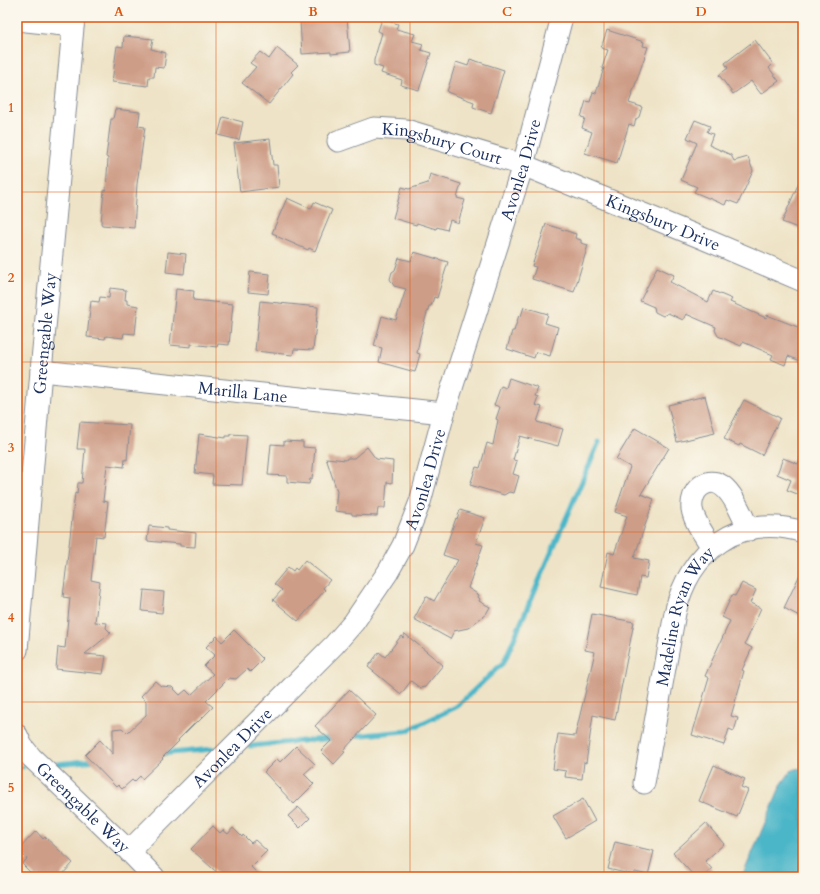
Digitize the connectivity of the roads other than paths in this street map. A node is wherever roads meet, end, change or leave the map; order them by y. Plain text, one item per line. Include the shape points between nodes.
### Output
1 (562, 17) edge
2 (17, 20) edge
3 (74, 22) edge
4 (338, 141) dead end
5 (523, 165) junction
6 (803, 281) edge
7 (41, 371) junction
8 (444, 413) junction
9 (749, 530) junction
10 (803, 532) edge
11 (712, 547) junction
12 (17, 650) edge
13 (17, 735) edge
14 (644, 783) dead end
15 (129, 851) junction
16 (154, 877) edge

1 - 5 street, Avonlea Drive
2 - 3 street
3 - 7 street, Greengable Way
4 - 5 street, Kingsbury Court via 374,128 406,130
5 - 6 street, Kingsbury Drive
5 - 8 street, Avonlea Drive
7 - 8 street, Marilla Lane
7 - 12 street, Greengable Way
8 - 15 street, Avonlea Drive via 420,502 403,545 359,616 334,645
9 - 10 street, Madeline Ryan Way via 774,527
9 - 11 street, Madeline Ryan Way via 724,539
9 - 11 street via 730,492 716,483 706,484 696,492 692,509
11 - 14 street, Madeline Ryan Way via 687,577 679,596
13 - 15 street, Greengable Way via 31,757
15 - 16 street, Greengable Way

